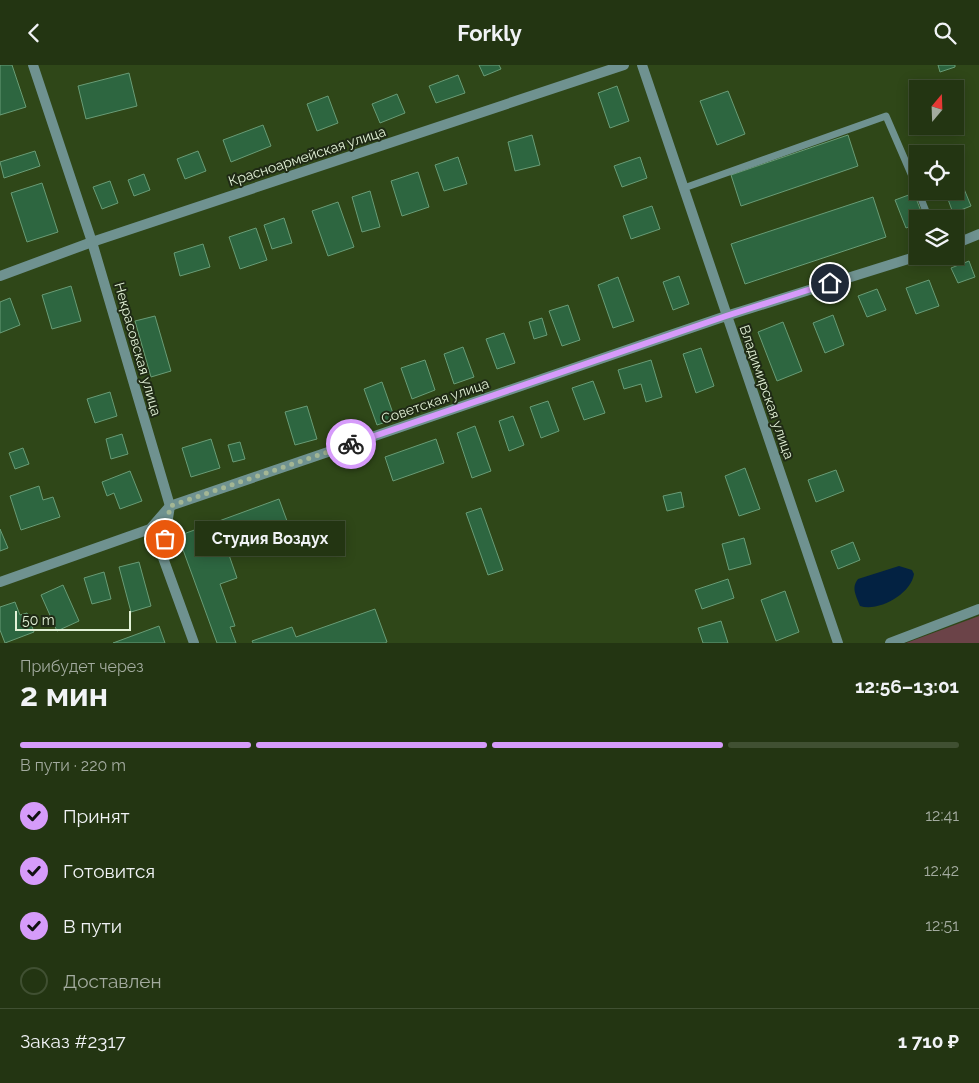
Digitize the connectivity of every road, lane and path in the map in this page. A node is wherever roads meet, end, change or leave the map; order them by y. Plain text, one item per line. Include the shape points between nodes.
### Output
1 (33, 65) edge
2 (624, 65) edge
3 (642, 65) edge
4 (909, 170) edge
5 (684, 188) junction
6 (979, 235) edge
7 (964, 240) edge
8 (92, 242) junction
9 (909, 259) edge
10 (0, 276) edge
11 (726, 316) junction
12 (170, 506) junction
13 (0, 582) edge
14 (979, 609) edge
15 (194, 643) edge
16 (838, 643) edge
17 (890, 643) edge

1 - 8 street, Некрасовская улица
2 - 8 street, Красноармейская улица
3 - 5 street, Владимирская улица
4 - 5 lane via 886,116
5 - 11 street, Владимирская улица
6 - 7 street
8 - 10 street, Красноармейская улица
8 - 12 street, Некрасовская улица
9 - 11 street, Советская улица
11 - 12 street, Советская улица
11 - 16 street, Владимирская улица
12 - 13 street via 150,529
12 - 15 street, Некрасовская улица via 162,555
14 - 17 street

